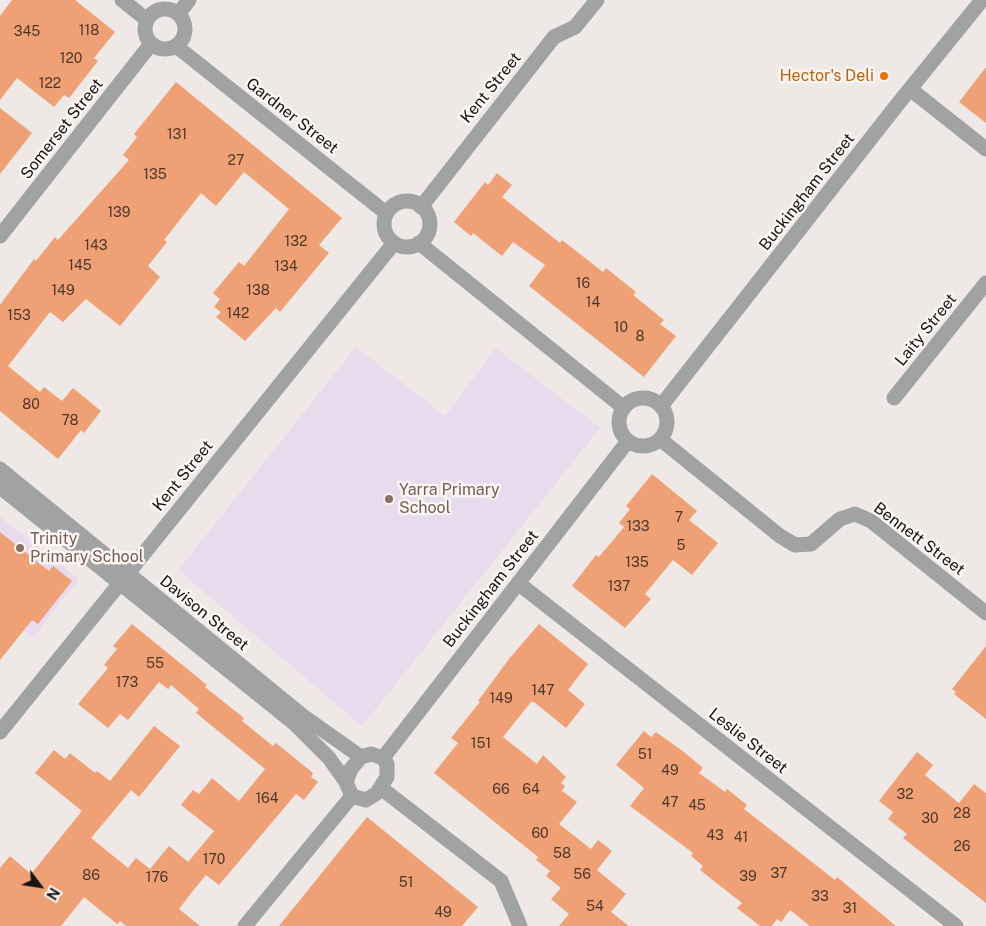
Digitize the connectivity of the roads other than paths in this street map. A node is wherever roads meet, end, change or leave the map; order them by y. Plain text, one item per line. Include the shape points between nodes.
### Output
1 (122, 0) edge
2 (189, 0) edge
3 (597, 0) edge
4 (982, 0) edge
5 (178, 14) junction
6 (147, 20) junction
7 (151, 44) junction
8 (176, 46) junction
9 (910, 89) junction
10 (986, 150) edge
11 (421, 207) junction
12 (386, 213) junction
13 (0, 236) edge
14 (394, 243) junction
15 (420, 243) junction
16 (986, 283) edge
17 (894, 398) dead end
18 (661, 406) junction
19 (624, 408) junction
20 (660, 439) junction
21 (628, 441) junction
22 (0, 469) edge
23 (0, 487) edge
24 (123, 577) junction
25 (518, 583) junction
26 (986, 613) edge
27 (243, 674) junction
28 (0, 732) edge
29 (361, 757) junction
30 (383, 758) junction
31 (346, 782) junction
32 (381, 788) junction
33 (352, 796) junction
34 (245, 926) edge
35 (520, 926) edge
36 (956, 926) edge

1 - 6 street
2 - 5 street
3 - 11 street, Kent Street via 575,27 554,37
4 - 9 street, Buckingham Street
5 - 6 street via 161,10
5 - 8 street via 184,31
6 - 7 street via 145,33
7 - 8 street via 163,49
7 - 13 street, Somerset Street
8 - 12 street, Gardner Street
9 - 10 street
9 - 18 street, Buckingham Street
11 - 12 street via 409,201 402,202
11 - 15 street via 429,225
12 - 14 street via 384,226
14 - 15 street via 407,247
14 - 24 street, Kent Street
15 - 19 street
16 - 17 street, Laity Street
18 - 19 street via 642,398
18 - 20 street via 667,426
19 - 21 street via 619,422
20 - 21 street via 641,446
20 - 26 street, Bennett Street via 780,536 795,544 811,544 840,519 854,514 871,521
21 - 25 street, Buckingham Street
22 - 24 street, Davison Street
23 - 24 street, Davison Street
24 - 27 street, Davison Street
24 - 28 street, Kent Street
25 - 30 street, Buckingham Street
25 - 36 street, Leslie Street
27 - 29 street, Davison Street
27 - 31 street, Davison Street via 315,743
29 - 30 street via 371,754
29 - 31 street
30 - 32 street via 389,770
31 - 33 street
32 - 33 street via 366,800
32 - 35 street via 501,881
33 - 34 street

